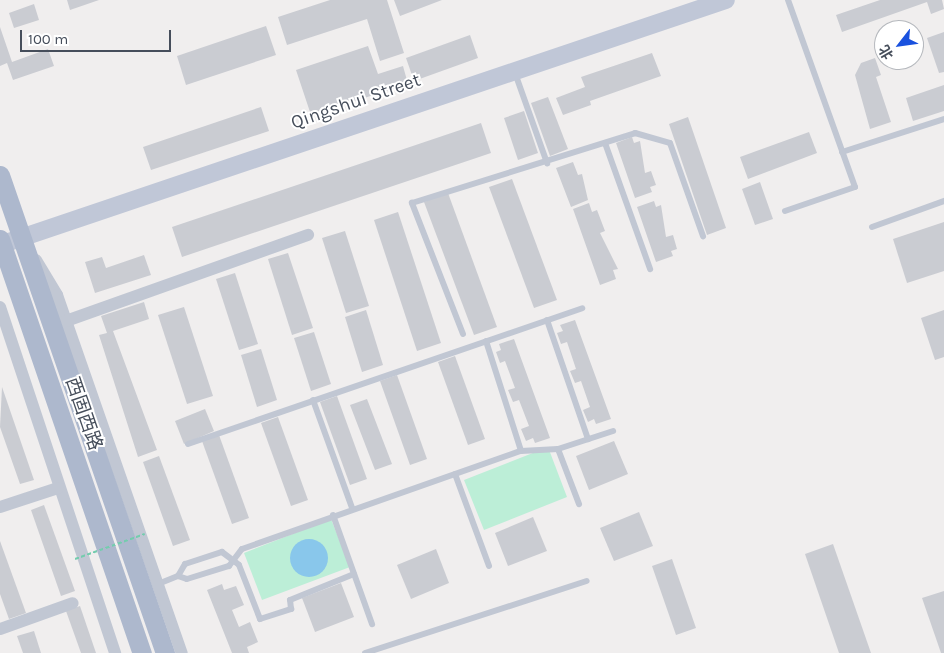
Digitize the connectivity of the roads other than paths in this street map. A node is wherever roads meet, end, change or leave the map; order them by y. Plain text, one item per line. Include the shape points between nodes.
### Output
1 (726, 0) edge
2 (788, 0) edge
3 (514, 72) junction
4 (944, 119) edge
5 (605, 143) junction
6 (842, 152) junction
7 (547, 163) junction
8 (0, 175) edge
9 (944, 201) edge
10 (785, 210) dead end
11 (872, 227) dead end
12 (308, 235) dead end
13 (21, 236) junction
14 (703, 236) dead end
15 (1, 242) edge
16 (650, 269) dead end
17 (0, 307) edge
18 (582, 308) dead end
19 (547, 320) junction
20 (66, 321) junction
21 (463, 334) dead end
22 (486, 341) junction
23 (313, 400) junction
24 (613, 431) dead end
25 (588, 439) junction
26 (188, 444) dead end
27 (558, 450) junction
28 (521, 451) junction
29 (455, 474) junction
30 (58, 488) junction
31 (579, 504) dead end
32 (0, 507) edge
33 (352, 508) junction
34 (333, 515) junction
35 (232, 557) junction
36 (489, 566) dead end
37 (354, 574) junction
38 (178, 576) junction
39 (587, 581) dead end
40 (158, 584) junction
41 (73, 603) dead end
42 (372, 624) dead end
43 (0, 629) edge
44 (115, 653) edge
45 (142, 653) edge
46 (166, 653) edge
47 (182, 653) edge
48 (365, 653) edge

1 - 3 street, Qingshui Street
2 - 6 lane
3 - 7 lane
3 - 13 street, Qingshui Street
4 - 6 lane
5 - 7 lane
5 - 14 lane via 635,133 670,143
5 - 16 lane
6 - 10 lane via 855,186
7 - 21 lane via 520,172 507,170 412,203
8 - 13 main road, 西固西路
9 - 11 lane
12 - 20 street
13 - 15 street, Qingshui Street
13 - 20 street via 57,295
13 - 46 main road, 西固西路
15 - 45 main road, 西固西路
17 - 30 street
18 - 19 lane
19 - 22 lane
19 - 25 lane
20 - 40 street
22 - 23 lane
22 - 28 lane
23 - 26 lane
23 - 33 lane
24 - 25 lane
25 - 27 lane
27 - 28 lane
27 - 31 lane
28 - 29 lane
29 - 33 lane
29 - 36 lane
30 - 32 street
30 - 44 street
33 - 34 lane
34 - 35 lane via 242,549
34 - 37 lane
35 - 37 lane via 260,619 291,609 290,600
35 - 38 lane via 228,566 187,580
35 - 38 lane via 222,552 185,564
37 - 42 lane
38 - 40 lane
39 - 48 lane
40 - 47 street
41 - 43 street

